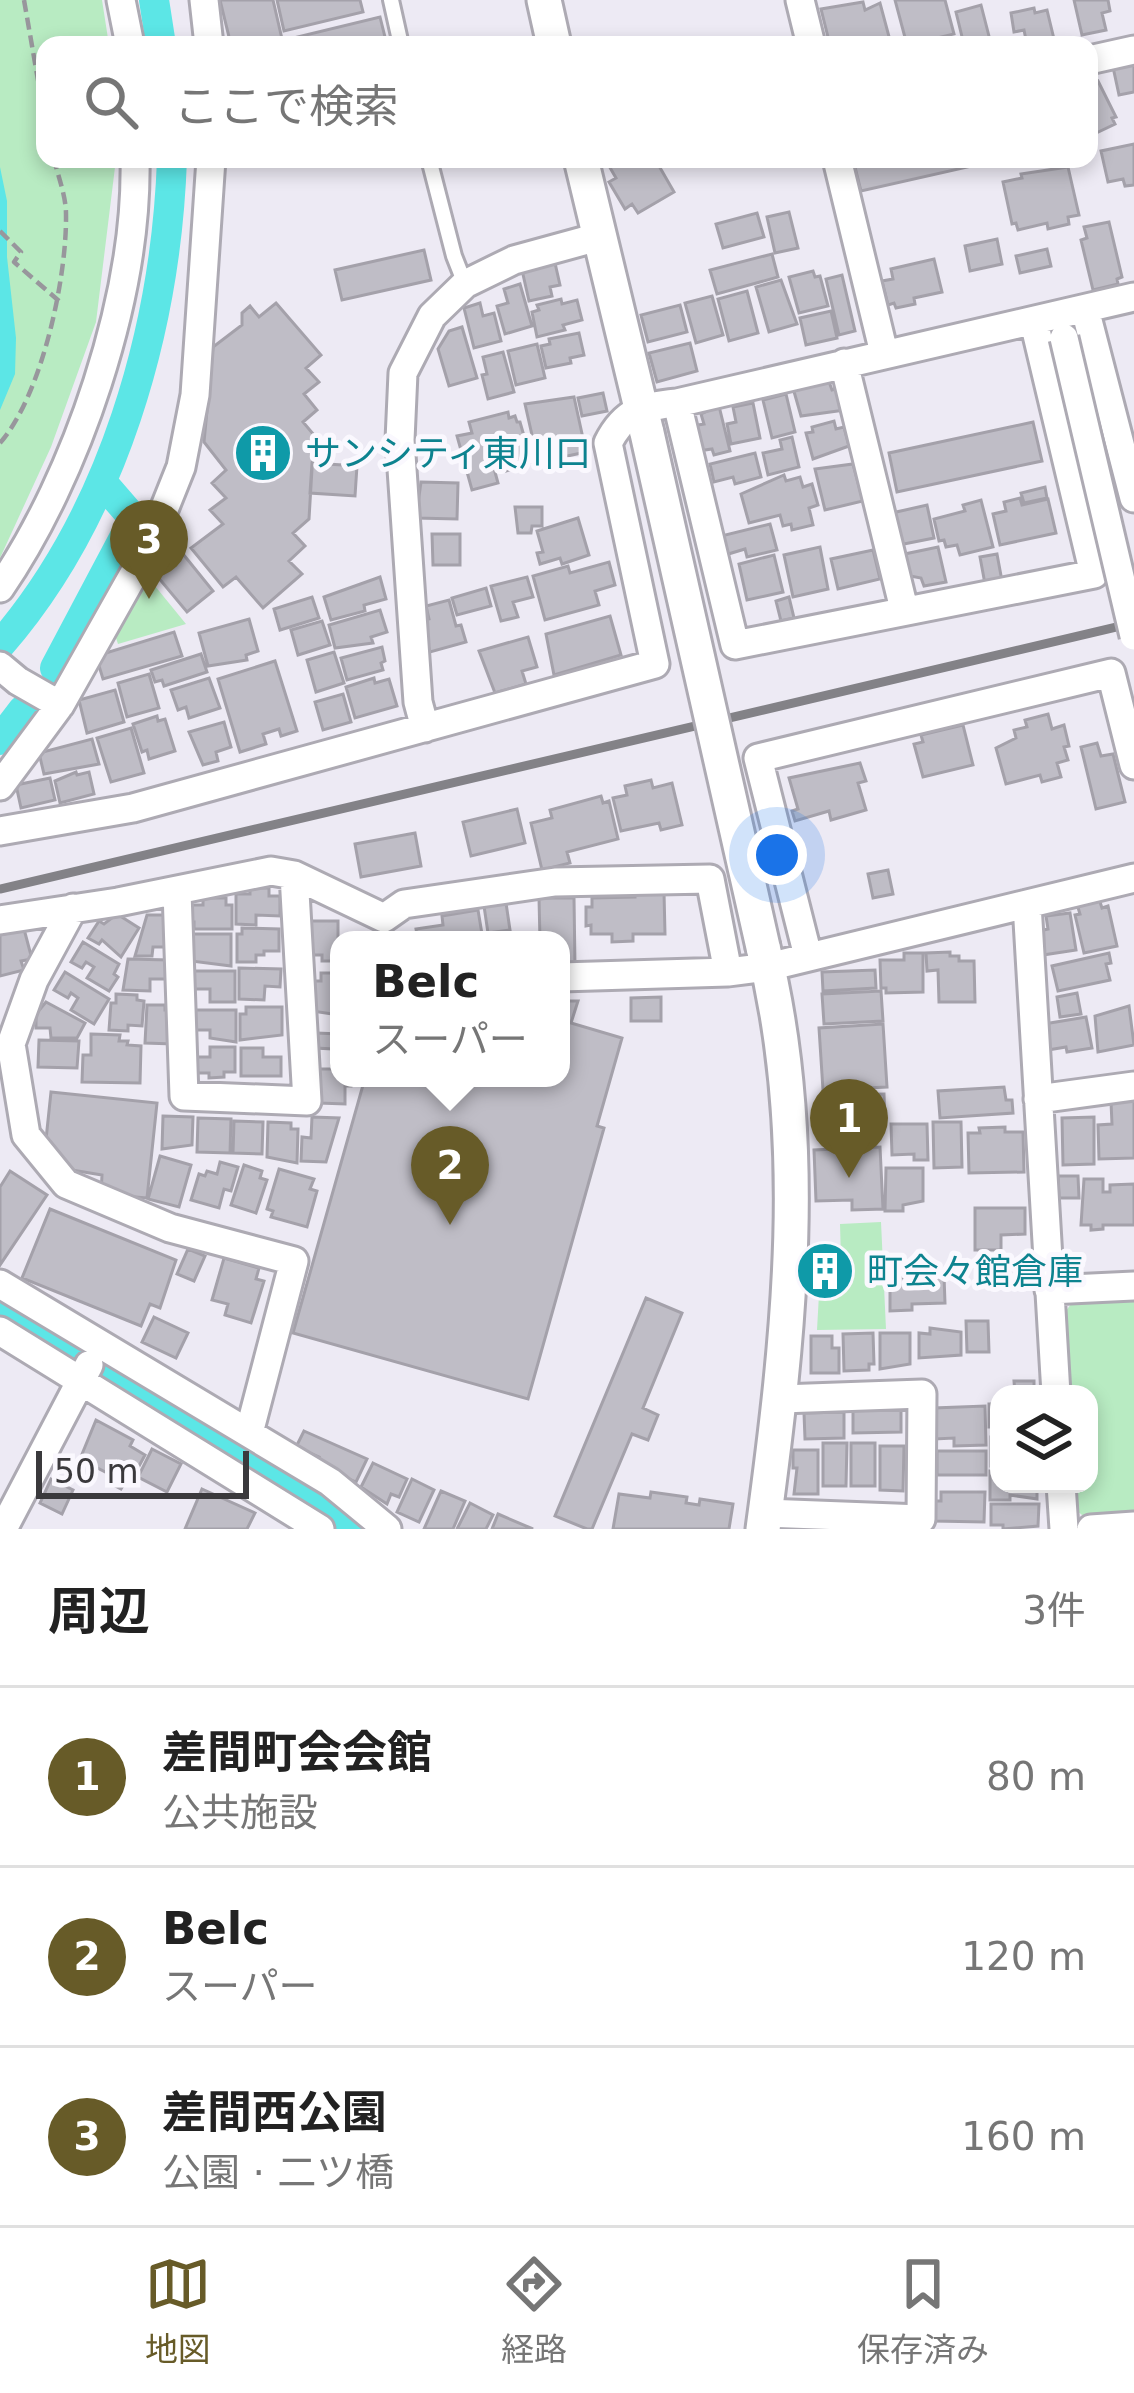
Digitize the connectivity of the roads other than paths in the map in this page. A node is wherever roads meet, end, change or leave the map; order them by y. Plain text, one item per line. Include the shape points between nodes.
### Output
1 (121, 0) edge
2 (204, 0) edge
3 (392, 0) edge
4 (544, 0) edge
5 (800, 0) edge
6 (128, 36) edge
7 (208, 36) edge
8 (398, 36) edge
9 (552, 36) edge
10 (809, 36) edge
11 (1134, 50) edge
12 (1098, 58) edge
13 (135, 168) edge
14 (210, 168) edge
15 (432, 168) edge
16 (582, 168) edge
17 (839, 168) edge
18 (598, 237) junction
19 (465, 284) junction
20 (1134, 297) edge
21 (1060, 322) junction
22 (884, 352) junction
23 (844, 363) junction
24 (677, 404) junction
25 (644, 420) junction
26 (1134, 498) edge
27 (0, 588) edge
28 (904, 609) junction
29 (1134, 636) edge
30 (6, 682) edge
31 (60, 705) junction
32 (424, 728) junction
33 (1134, 765) edge
34 (0, 786) edge
35 (0, 831) edge
36 (294, 875) junction
37 (1134, 878) edge
38 (178, 891) junction
39 (1027, 904) junction
40 (73, 908) junction
41 (0, 920) edge
42 (388, 929) edge
43 (808, 956) junction
44 (766, 957) junction
45 (728, 973) junction
46 (570, 977) edge
47 (1134, 1086) edge
48 (1038, 1099) junction
49 (13, 1138) edge
50 (0, 1284) edge
51 (1134, 1286) edge
52 (1049, 1290) junction
53 (0, 1331) edge
54 (101, 1346) junction
55 (80, 1380) junction
56 (1055, 1385) edge
57 (781, 1399) junction
58 (249, 1433) junction
59 (1062, 1493) edge
60 (8, 1497) edge
61 (764, 1521) edge
62 (1134, 1526) edge
63 (3, 1529) edge
64 (320, 1529) edge
65 (387, 1529) edge
66 (1064, 1529) edge
67 (1091, 1529) edge

1 - 6 street
2 - 7 street
3 - 8 lane
4 - 9 street
5 - 10 street
11 - 12 street
13 - 27 street via 119,308 69,459
14 - 31 street via 195,395 181,466 149,547
15 - 19 lane
16 - 18 street
17 - 22 street
18 - 19 street via 514,260
18 - 25 street
19 - 32 street via 432,316 403,373 400,440
20 - 21 street
21 - 22 street
21 - 26 street
21 - 28 street via 1094,574
21 - 29 street, bridge
22 - 23 street
23 - 24 street
23 - 28 street
24 - 25 street
24 - 28 street via 735,645
25 - 32 street via 616,426 608,443 655,664
25 - 44 street, bridge
30 - 31 street
31 - 34 street
32 - 35 street via 133,808
33 - 43 street via 1111,673 758,758
36 - 38 street via 271,871
36 - 38 street via 308,1101 184,1096
36 - 42 street
37 - 39 street
38 - 40 street
39 - 43 street
39 - 48 street
40 - 41 street
40 - 49 street via 11,1044
42 - 45 street via 404,904 555,882 710,879
43 - 44 street
44 - 45 street
44 - 57 street via 792,1195
45 - 46 street
47 - 48 street
48 - 52 street
49 - 58 street via 66,1184 170,1228 294,1261
50 - 54 street
51 - 52 street
52 - 56 street
53 - 55 street
54 - 55 street
54 - 58 street
55 - 60 street
55 - 64 street
57 - 61 street
57 - 61 street via 922,1394 921,1519
58 - 65 street via 330,1482
59 - 66 street
60 - 63 street
62 - 67 street

